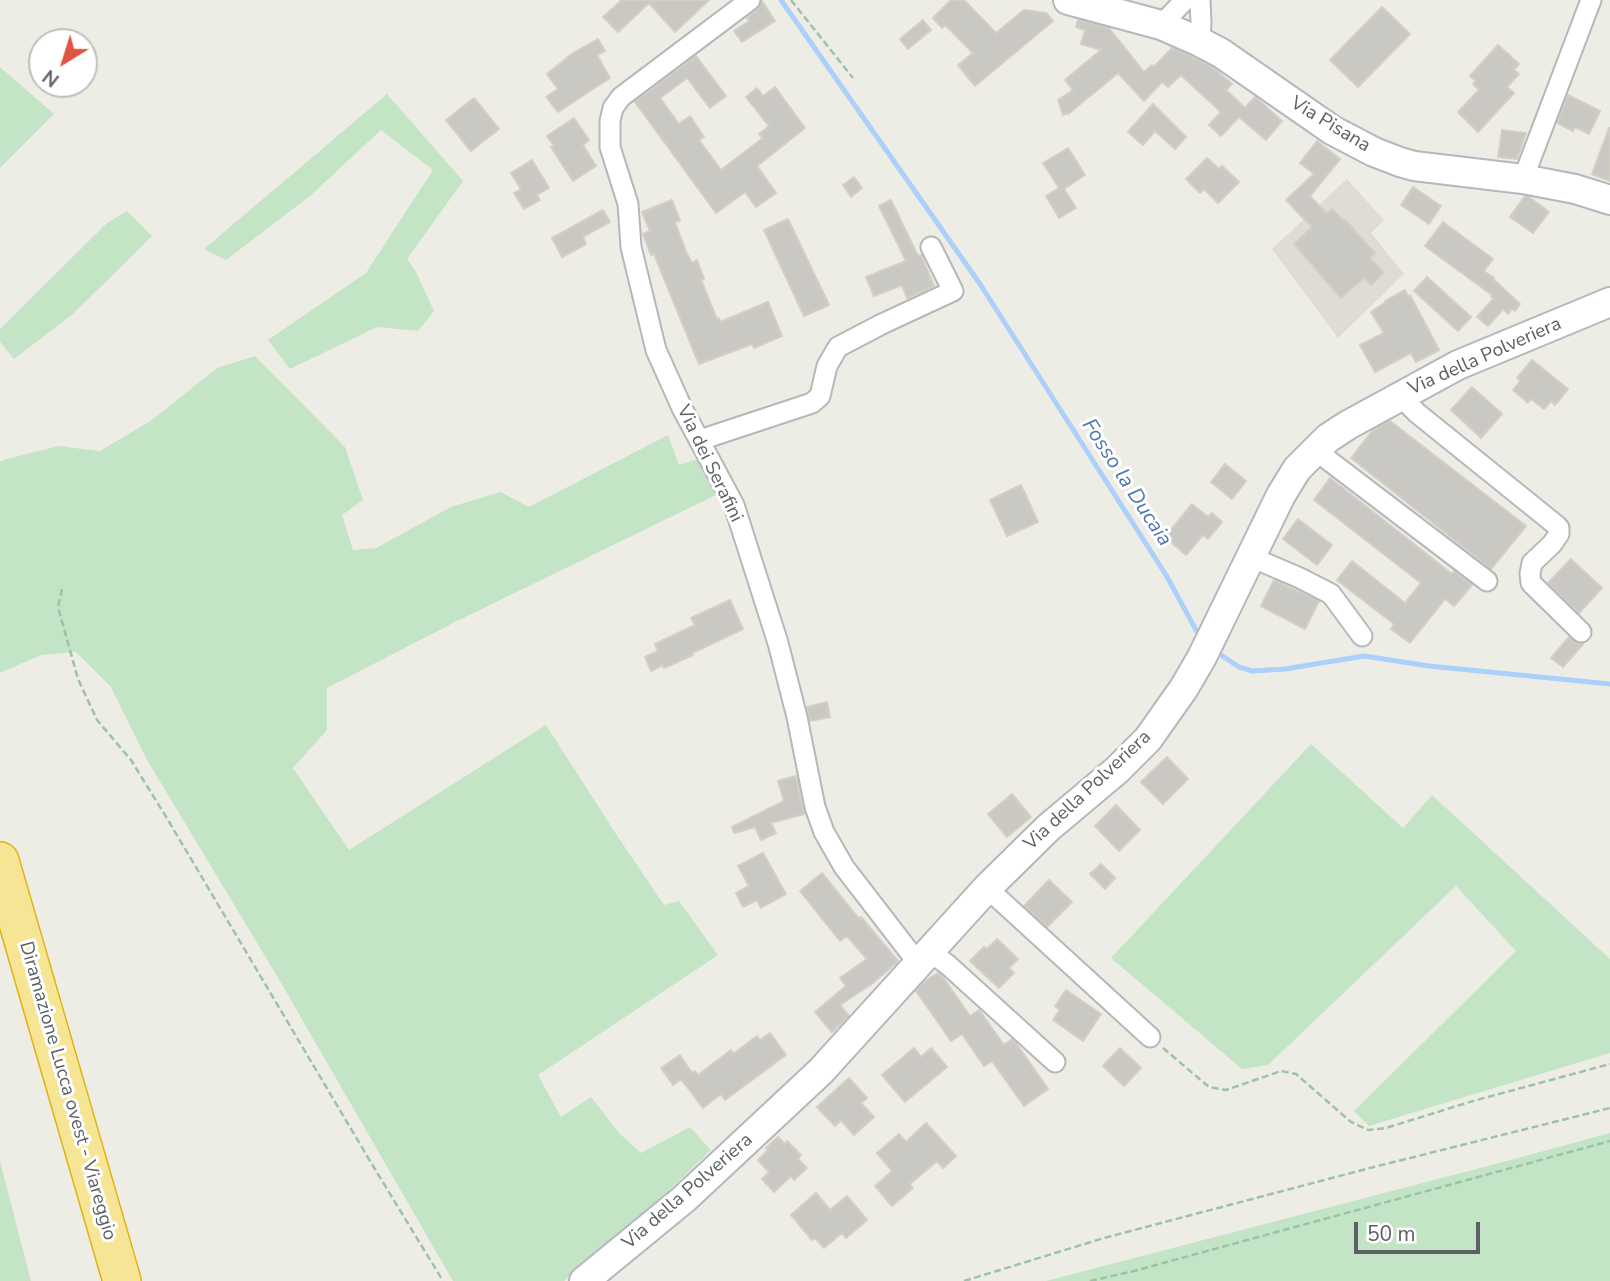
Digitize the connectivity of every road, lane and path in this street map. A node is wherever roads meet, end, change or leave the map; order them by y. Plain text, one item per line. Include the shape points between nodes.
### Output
1 (750, 0) edge
2 (792, 0) edge
3 (1068, 0) edge
4 (1185, 0) edge
5 (1200, 0) edge
6 (1591, 0) edge
7 (1161, 25) junction
8 (1200, 42) junction
9 (853, 78) dead end
10 (1523, 179) junction
11 (1610, 200) edge
12 (931, 247) dead end
13 (1610, 302) edge
14 (1400, 396) junction
15 (700, 440) junction
16 (1315, 450) junction
17 (1251, 556) junction
18 (1487, 581) dead end
19 (62, 589) dead end
20 (1581, 632) dead end
21 (1362, 636) dead end
22 (0, 861) edge
23 (986, 888) junction
24 (0, 948) edge
25 (924, 957) junction
26 (1150, 1037) joint
27 (1055, 1062) dead end
28 (1610, 1064) edge
29 (1610, 1108) edge
30 (1610, 1141) edge
31 (98, 1281) edge
32 (122, 1281) edge
33 (443, 1281) edge
34 (584, 1281) edge
35 (964, 1281) edge
36 (1090, 1281) edge

1 - 15 street, Via dei Serafini via 621,97 610,121 610,147 628,204 631,247 656,350
2 - 9 path
3 - 7 street, Via Pisana
4 - 7 street
5 - 8 street
6 - 10 street
7 - 8 street, Via Pisana
8 - 10 street, Via Pisana via 1332,130 1374,152 1414,166
10 - 11 street, Via Pisana
12 - 15 street via 953,291 838,347 827,366 820,396 812,403
13 - 14 street, Via della Polveriera via 1458,365
14 - 16 street, Via della Polveriera
14 - 20 street via 1559,528 1552,544 1532,563 1531,583
15 - 25 street, Via dei Serafini via 734,505 778,643 824,832 844,867
16 - 17 street, Via della Polveriera via 1281,495
16 - 18 street
17 - 21 street via 1331,594
17 - 23 street, Via della Polveriera via 1184,688 1147,738
19 - 33 path via 58,607 78,679 97,720 131,761 165,815
22 - 32 highway, Diramazione Lucca ovest - Viareggio
23 - 25 street, Via della Polveriera
23 - 26 street
24 - 31 highway, Diramazione Lucca ovest - Viareggio
25 - 27 street, Via dei Serafini via 948,965
25 - 34 street, Via della Polveriera via 821,1071 684,1199
26 - 28 path via 1209,1087 1226,1090 1281,1071 1296,1074 1351,1122 1368,1130
29 - 35 path via 1104,1238
30 - 36 path

